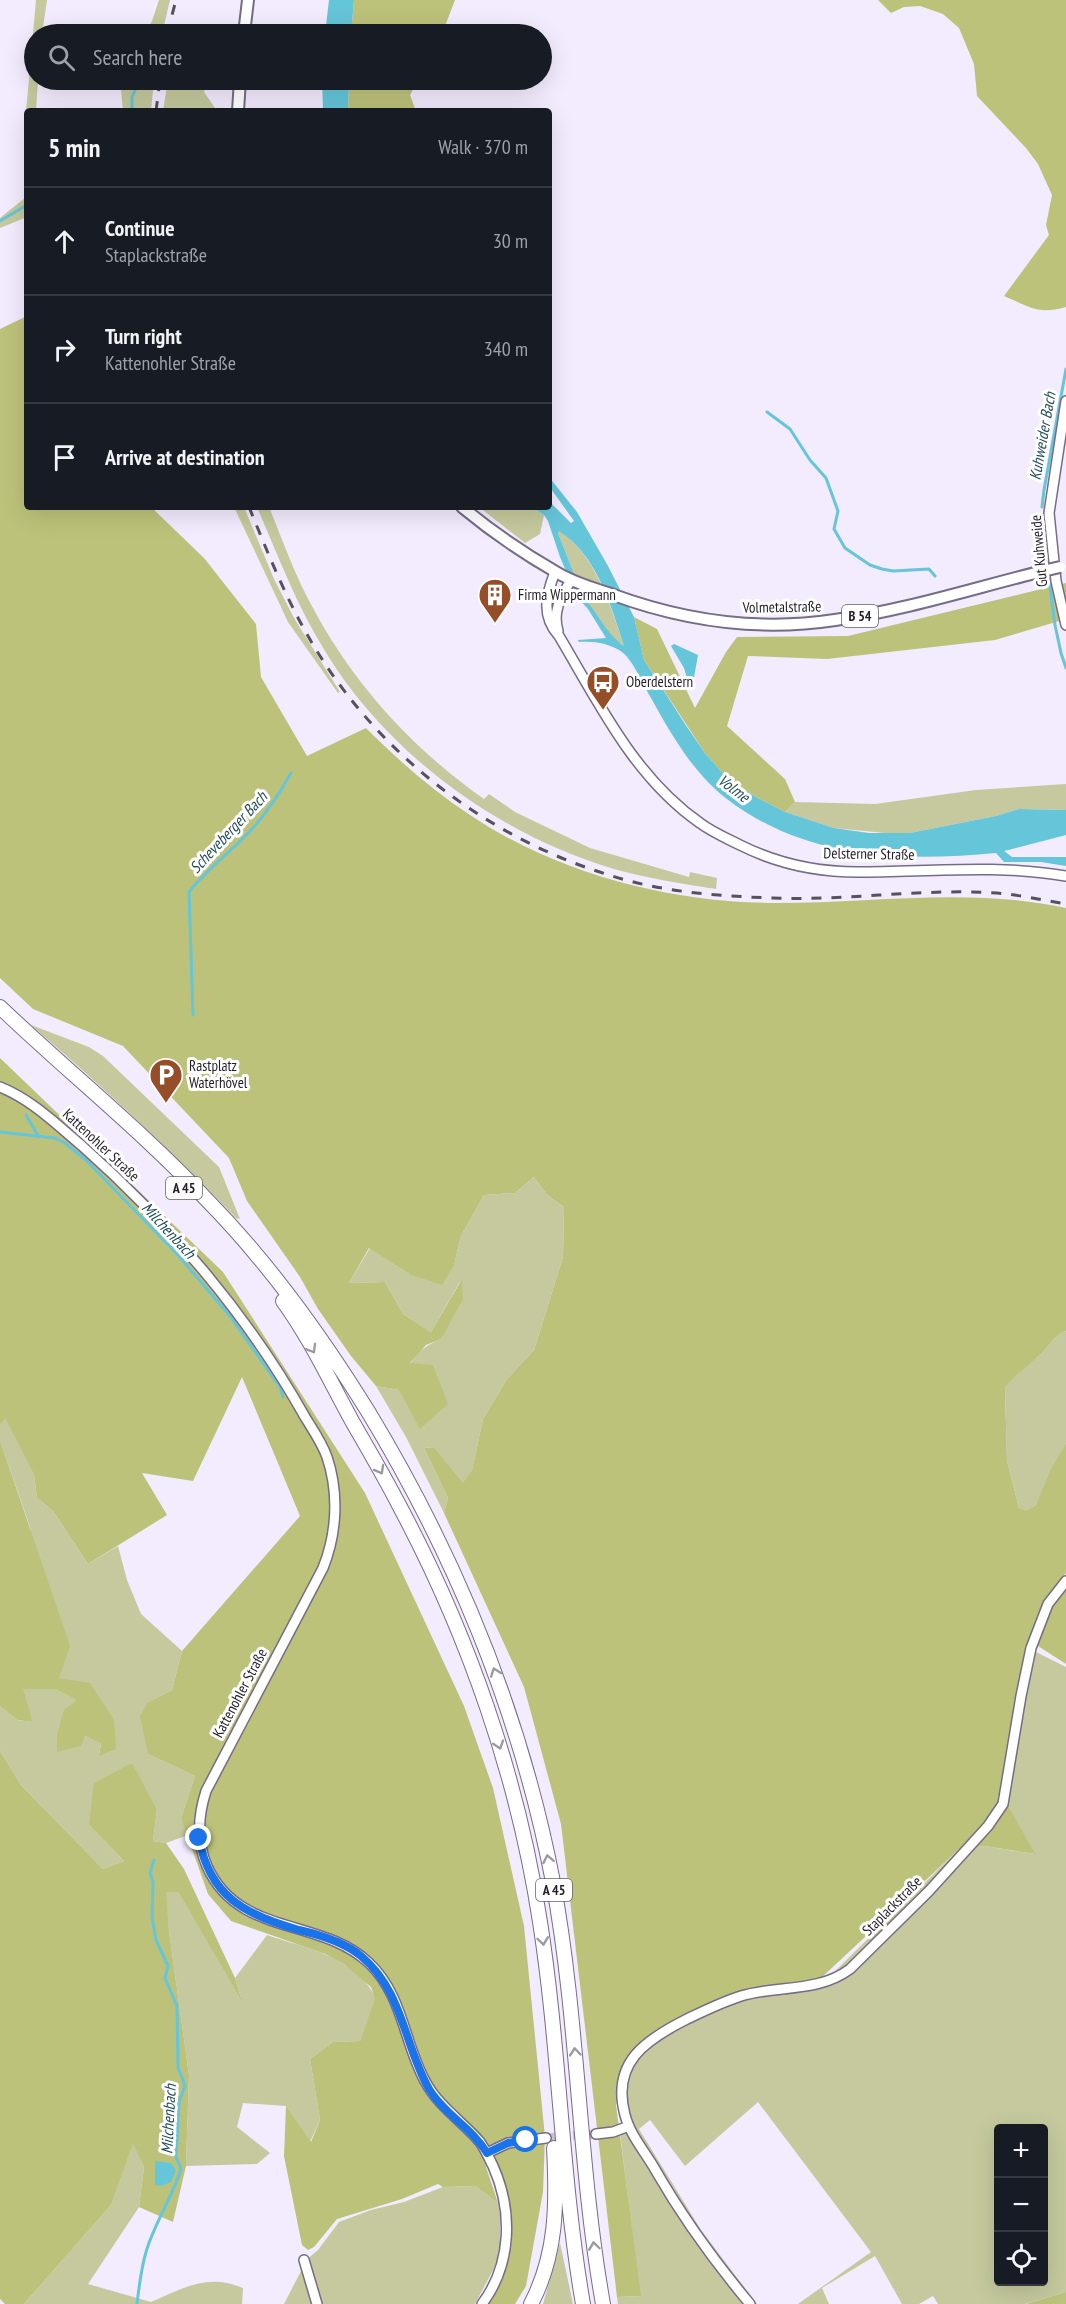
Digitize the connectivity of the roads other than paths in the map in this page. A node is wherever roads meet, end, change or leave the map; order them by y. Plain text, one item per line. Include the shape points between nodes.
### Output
1 (248, 0) edge
2 (245, 24) edge
3 (239, 90) edge
4 (238, 108) edge
5 (1066, 401) edge
6 (466, 510) edge
7 (1063, 567) edge
8 (555, 572) junction
9 (571, 580) junction
10 (1066, 626) edge
11 (559, 636) junction
12 (1066, 876) edge
13 (0, 1007) edge
14 (0, 1018) edge
15 (0, 1087) edge
16 (1066, 1581) edge
17 (560, 2112) junction
18 (628, 2126) junction
19 (596, 2134) tunnel mouth
20 (546, 2138) tunnel mouth
21 (487, 2153) junction
22 (304, 2260) dead end
23 (317, 2304) edge
24 (482, 2304) edge
25 (531, 2304) edge
26 (583, 2304) edge
27 (603, 2304) edge
28 (750, 2304) edge

1 - 2 main road
3 - 4 main road
5 - 10 street, Gut Kuhweide via 1049,513 1056,581
6 - 8 main road, B 54
7 - 9 main road, Volmetalstraße / B 54, bridge via 873,614 788,625 744,624 672,614
8 - 9 main road, B 54
8 - 11 street, Delsterner Straße via 546,606 549,621
9 - 11 street, Delsterner Straße via 555,616
11 - 12 street, Delsterner Straße via 611,725 645,771 694,819 747,849 794,865 843,871 997,870
27 -> 13 highway, A 45 via 588,2199 572,2019 546,1849 525,1764 488,1651 454,1569 418,1497 348,1379 271,1272 209,1201 145,1138
14 -> 17 highway, A 45 via 203,1206 265,1275 292,1314 400,1506 469,1658 501,1750 540,1919
15 - 21 street, Kattenohler Straße via 23,1098 98,1160 183,1248 276,1368 326,1453 335,1504 329,1553 206,1791 198,1827 201,1851 218,1886 239,1905 263,1918 343,1945 377,1971 392,1994 431,2092
16 - 18 street, Staplackstraße via 1047,1604 1038,1625 1021,1696 1005,1797 988,1826 923,1897 843,1974 822,1984 741,1996 676,2025 644,2045 631,2061 622,2084
17 - 25 highway via 553,2130 553,2236 548,2266
17 - 26 highway, A 45
18 - 19 street
18 - 28 street, Staplackstraße via 701,2242
20 - 21 street via 508,2143
21 - 24 street, Kattenohler Straße via 505,2199 507,2232 498,2275
22 - 23 street

